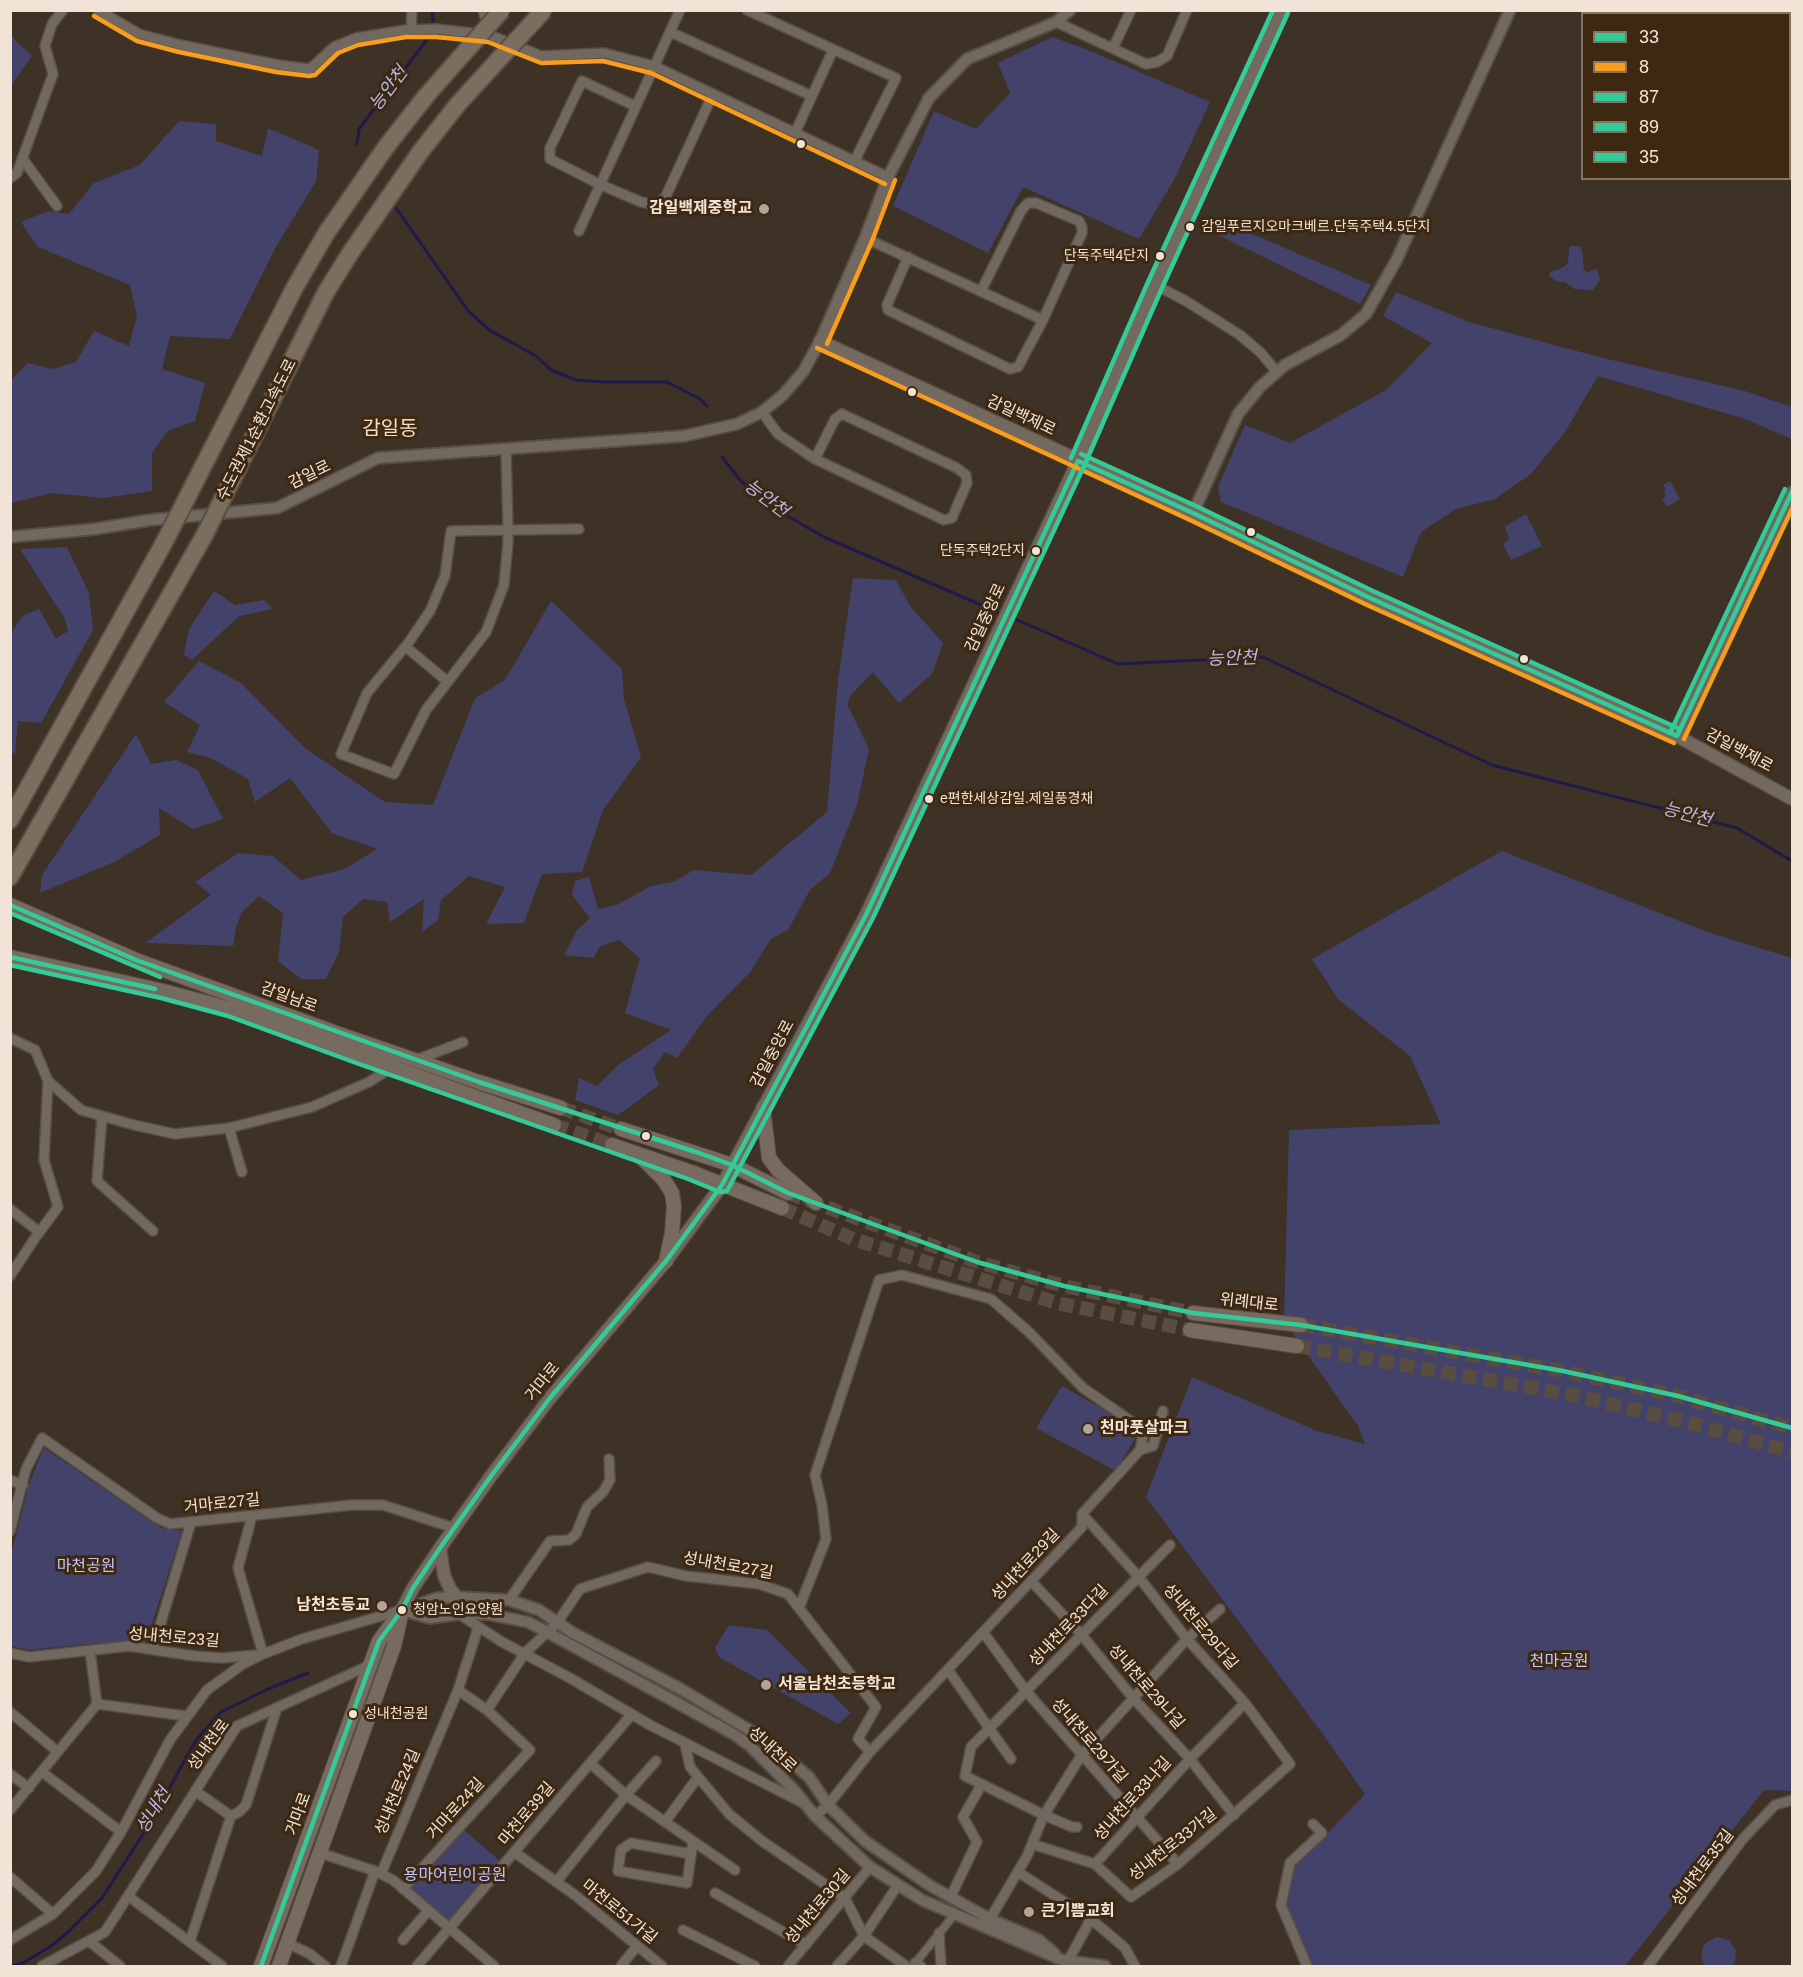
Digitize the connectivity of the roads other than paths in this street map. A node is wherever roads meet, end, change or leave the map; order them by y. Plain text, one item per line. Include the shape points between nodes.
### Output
1 (63, 10) edge
2 (98, 10) edge
3 (412, 10) edge
4 (483, 10) edge
5 (502, 10) edge
6 (544, 10) edge
7 (680, 10) edge
8 (747, 10) edge
9 (1070, 10) edge
10 (1131, 10) edge
11 (1187, 10) edge
12 (1281, 10) edge
13 (1510, 10) edge
14 (1056, 22) junction
15 (411, 30) junction
16 (670, 32) junction
17 (490, 35) junction
18 (1113, 48) junction
19 (833, 50) junction
20 (654, 66) junction
21 (713, 94) junction
22 (812, 96) junction
23 (635, 106) junction
24 (795, 133) junction
25 (22, 158) junction
26 (854, 162) junction
27 (888, 177) junction
28 (10, 178) edge
29 (599, 184) junction
30 (57, 206) dead end
31 (579, 231) dead end
32 (865, 238) junction
33 (908, 257) junction
34 (1155, 285) junction
35 (981, 291) junction
36 (1043, 320) junction
37 (820, 341) junction
38 (1277, 372) junction
39 (762, 412) junction
40 (506, 449) junction
41 (815, 459) junction
42 (1078, 461) junction
43 (1792, 492) edge
44 (1193, 513) junction
45 (579, 529) dead end
46 (508, 530) junction
47 (10, 537) edge
48 (406, 647) junction
49 (448, 682) junction
50 (1677, 736) junction
51 (1792, 799) edge
52 (10, 820) edge
53 (10, 877) edge
54 (10, 905) edge
55 (10, 957) edge
56 (10, 1038) edge
57 (463, 1042) dead end
58 (416, 1060) junction
59 (392, 1068) junction
60 (48, 1081) junction
61 (561, 1108) tunnel mouth
62 (763, 1108) junction
63 (102, 1116) junction
64 (554, 1125) tunnel mouth
65 (229, 1128) junction
66 (621, 1129) tunnel mouth
67 (612, 1146) tunnel mouth
68 (640, 1156) junction
69 (732, 1165) junction
70 (242, 1172) dead end
71 (722, 1185) junction
72 (788, 1193) tunnel mouth
73 (816, 1203) dead end
74 (782, 1208) tunnel mouth
75 (10, 1209) edge
76 (153, 1231) dead end
77 (39, 1232) junction
78 (666, 1261) junction
79 (10, 1276) edge
80 (1193, 1313) tunnel mouth
81 (1301, 1324) tunnel mouth
82 (1190, 1330) tunnel mouth
83 (1297, 1346) tunnel mouth
84 (1163, 1412) dead end
85 (1140, 1450) junction
86 (609, 1459) dead end
87 (10, 1480) edge
88 (23, 1485) junction
89 (1082, 1514) junction
90 (252, 1516) junction
91 (190, 1522) junction
92 (454, 1528) junction
93 (10, 1531) edge
94 (1170, 1545) dead end
95 (440, 1548) junction
96 (1138, 1576) junction
97 (1032, 1582) junction
98 (457, 1597) junction
99 (508, 1599) junction
100 (799, 1608) junction
101 (1220, 1609) dead end
102 (402, 1610) junction
103 (459, 1614) junction
104 (557, 1623) junction
105 (478, 1628) junction
106 (548, 1632) junction
107 (983, 1632) junction
108 (1082, 1634) junction
109 (1186, 1639) junction
110 (153, 1649) junction
111 (90, 1651) junction
112 (10, 1653) edge
113 (525, 1653) junction
114 (263, 1654) junction
115 (370, 1665) junction
116 (948, 1670) junction
117 (459, 1690) junction
118 (1026, 1691) junction
119 (1133, 1698) junction
120 (1245, 1703) junction
121 (97, 1704) junction
122 (277, 1708) junction
123 (487, 1710) junction
124 (10, 1712) edge
125 (632, 1714) junction
126 (186, 1716) junction
127 (990, 1728) junction
128 (685, 1744) junction
129 (58, 1752) junction
130 (870, 1752) junction
131 (1081, 1756) junction
132 (1190, 1759) junction
133 (1011, 1760) dead end
134 (656, 1761) dead end
135 (590, 1763) junction
136 (1290, 1764) joint
137 (42, 1772) junction
138 (10, 1774) edge
139 (698, 1777) junction
140 (982, 1784) junction
141 (29, 1788) junction
142 (195, 1791) junction
143 (626, 1795) junction
144 (1792, 1800) edge
145 (803, 1803) junction
146 (828, 1805) junction
147 (10, 1810) edge
148 (1044, 1815) junction
149 (1234, 1815) junction
150 (231, 1816) junction
151 (815, 1816) junction
152 (1137, 1818) junction
153 (665, 1822) junction
154 (1313, 1824) dead end
155 (1077, 1827) dead end
156 (121, 1832) junction
157 (693, 1841) junction
158 (1032, 1844) junction
159 (514, 1852) junction
160 (320, 1853) junction
161 (691, 1854) junction
162 (1095, 1864) junction
163 (1178, 1864) junction
164 (870, 1867) junction
165 (735, 1870) dead end
166 (378, 1872) junction
167 (1018, 1872) junction
168 (10, 1877) edge
169 (556, 1882) junction
170 (898, 1885) junction
171 (403, 1889) junction
172 (715, 1893) dead end
173 (128, 1896) junction
174 (951, 1896) junction
175 (845, 1898) junction
176 (428, 1911) junction
177 (53, 1914) junction
178 (954, 1915) junction
179 (990, 1918) junction
180 (1091, 1919) junction
181 (449, 1928) junction
182 (683, 1930) dead end
183 (939, 1933) junction
184 (864, 1936) junction
185 (10, 1940) edge
186 (403, 1940) dead end
187 (89, 1941) junction
188 (190, 1941) junction
189 (287, 1943) junction
190 (806, 1945) junction
191 (637, 1946) junction
192 (1064, 1963) edge
193 (42, 1966) edge
194 (120, 1966) edge
195 (222, 1966) edge
196 (261, 1966) edge
197 (279, 1966) edge
198 (325, 1966) edge
199 (342, 1966) edge
200 (417, 1966) edge
201 (494, 1966) edge
202 (621, 1966) edge
203 (662, 1966) edge
204 (755, 1966) edge
205 (788, 1966) edge
206 (837, 1966) edge
207 (914, 1966) edge
208 (941, 1966) edge
209 (1105, 1966) edge
210 (1135, 1966) edge
211 (1307, 1966) edge
212 (1648, 1966) edge

1 - 25 street via 52,24 45,46 53,74
2 - 15 street via 139,34 310,69 334,48 356,38
3 - 15 street
4 - 17 street
5 - 52 highway, 수도권제1순환고속도로, bridge via 426,96 327,232 294,287 166,539
6 - 53 highway, 수도권제1순환고속도로, bridge via 458,104 421,151 326,291 204,536
7 - 16 street
8 - 19 street
9 - 14 street, 감일로
10 - 18 street
11 - 18 street via 1167,56 1157,62 1146,64
12 - 34 main road, 감일중앙로
13 - 38 street via 1397,259 1366,314 1341,335
14 - 18 street
14 - 27 street, 감일로 via 967,59 929,98
15 - 17 street
16 - 20 street
16 - 22 street
17 - 20 street via 541,56 604,53
19 - 22 street
19 - 26 street via 896,78
20 - 21 street
20 - 23 street
21 - 24 street
21 - 29 street via 665,198 655,205
22 - 24 street
23 - 29 street
23 - 29 street via 582,81 550,148 550,159
24 - 26 street
25 - 28 street via 17,173
25 - 30 street
26 - 27 street
27 - 32 street, 감일로
29 - 31 street
32 - 33 street
32 - 37 street, 감일로
33 - 35 street
33 - 36 street via 888,310 1010,369 1021,363
34 - 38 street via 1240,335
34 - 42 main road, 감일중앙로
35 - 36 street
35 - 36 street via 1028,203 1079,220 1083,233
37 - 39 street, 감일로 via 803,372
37 - 42 main road, 감일백제로
38 - 44 street via 1238,414
39 - 40 street, 감일로 via 704,433
39 - 41 street via 778,434
40 - 46 street
40 - 47 street, 감일로 via 378,459 277,508
41 - 41 street via 944,520 952,518 967,483 966,475 957,468 842,414 835,419
42 - 44 main road, 감일백제로
42 - 62 main road, 감일중앙로 via 866,915
43 - 50 street
44 - 50 main road, 감일백제로 via 1370,598
45 - 46 street
46 - 48 street via 451,531 445,576 430,610
46 - 49 street via 504,585 486,632
48 - 49 street
48 - 49 street via 367,693 341,754 394,774 426,710
50 - 51 main road, 감일백제로
54 - 58 main road, 감일남로 via 136,960
55 - 59 main road, 감일남로 via 230,1009
56 - 60 street via 35,1050
57 - 58 street
58 - 61 main road, 감일남로
59 - 64 main road, 감일남로
59 - 65 street via 312,1107
60 - 63 street via 81,1110
60 - 77 street via 44,1160 58,1207
62 - 69 main road, 감일중앙로
62 - 73 main road via 769,1158
63 - 65 street via 175,1134
63 - 76 street via 97,1182
65 - 70 street
66 - 69 main road
67 - 68 main road
68 - 71 main road
68 - 78 main road via 672,1193 672,1233
69 - 71 main road, 감일중앙로
69 - 72 main road
71 - 74 main road
71 - 78 main road, 거마로
75 - 77 street
77 - 79 street
78 - 92 main road, 거마로 via 550,1398
80 - 81 main road, 위례대로
82 - 83 main road, 위례대로
84 - 85 street, 성내천로29길 via 1153,1446
85 - 89 street, 성내천로29길
85 - 100 street via 1144,1430 1083,1388 991,1299 902,1275 879,1280 815,1475 825,1539
86 - 99 street via 610,1480 587,1507 576,1534 570,1540 550,1541
87 - 88 street
88 - 91 street, 거마로27길 via 26,1469 42,1438 157,1518 170,1524
88 - 93 street, 거마로27길
89 - 96 street, 성내천로29다길
89 - 97 street, 성내천로29길 via 1082,1527
90 - 91 street, 거마로27길
90 - 92 street, 거마로27길 via 383,1505
90 - 114 street via 238,1568
91 - 110 street
92 - 95 main road, 거마로
94 - 96 street, 성내천로33다길
95 - 98 main road via 444,1575
95 - 102 main road, 거마로
96 - 108 street, 성내천로33다길
96 - 109 street, 성내천로29다길
97 - 107 street, 성내천로29길
97 - 108 street, 성내천로29나길
98 - 99 street, 성내천로
98 - 102 street, 성내천로 via 437,1598
99 - 104 street, 성내천로 via 538,1610
100 - 104 street, 성내천로27길 via 788,1594 759,1584 686,1576 648,1567 580,1589
100 - 130 street, 성내천로27길 via 876,1707 858,1739
101 - 109 street
102 - 103 street, 성내천로 via 429,1618
102 - 114 street, 성내천로
102 - 115 main road, 거마로 via 379,1641
102 - 160 main road, 거마로 via 394,1646
103 - 105 street
103 - 106 street, 성내천로 via 487,1614 528,1622
104 - 106 street, 성내천로27길
104 - 146 street, 성내천로 via 752,1731 809,1777
105 - 113 street
105 - 117 street, 성내천로24길
106 - 113 street, 성내천로27길
106 - 145 street, 성내천로 via 735,1735 765,1759
107 - 116 street, 성내천로29길
107 - 118 street, 성내천로29가길
108 - 118 street, 성내천로33다길
108 - 119 street, 성내천로29나길
109 - 119 street
109 - 120 street, 성내천로29다길
110 - 111 street, 성내천로23길 via 129,1646
110 - 114 street, 성내천로23길 via 222,1658
111 - 112 street, 성내천로23길 via 29,1657
111 - 121 street
113 - 123 street
113 - 125 street
114 - 126 street, 성내천로 via 207,1690
115 - 122 street, 성내천로
115 - 196 main road, 거마로
116 - 127 street
116 - 130 street, 성내천로29길
117 - 123 street
117 - 166 street, 성내천로24길
118 - 127 street, 성내천로33다길
118 - 131 street, 성내천로29가길
119 - 131 street
119 - 132 street, 성내천로29나길
120 - 132 street, 성내천로33나길
120 - 136 street, 성내천로29다길
121 - 126 street
121 - 129 street
122 - 142 street, 성내천로 via 237,1726
122 - 150 street via 246,1805
123 - 171 street, 거마로24길 via 530,1750
124 - 129 street
125 - 128 street
125 - 135 street, 마천로39길
126 - 156 street, 성내천로
127 - 133 street
127 - 140 street, 성내천로33다길 via 971,1747 965,1776
128 - 139 street via 690,1767
128 - 145 street
129 - 137 street
130 - 146 street, 성내천로29길
131 - 148 street
131 - 152 street, 성내천로29가길
132 - 149 street, 성내천로29나길
132 - 152 street, 성내천로33나길
134 - 143 street, 마천로51가길
135 - 143 street
135 - 159 street, 마천로39길
136 - 149 street, 성내천로33가길
137 - 141 street
137 - 156 street
138 - 141 street
139 - 153 street
139 - 175 street via 729,1814
140 - 148 street, 성내천로33다길
140 - 174 street via 963,1817 977,1842
141 - 147 street
142 - 150 street
142 - 173 street, 성내천로
143 - 153 street
143 - 169 street, 마천로51가길
144 - 212 street, 성내천로35길 via 1775,1805 1742,1839
145 - 151 street, 성내천로
146 - 151 street, 성내천로29길
146 - 174 street, 성내천로 via 865,1841
148 - 155 street, 성내천로33다길
148 - 158 street
149 - 163 street, 성내천로33가길
150 - 188 street
151 - 164 street, 성내천로
152 - 162 street, 성내천로33나길
152 - 163 street, 성내천로29가길
153 - 157 street
154 - 211 street via 1322,1833 1290,1863 1281,1905
156 - 177 street, 성내천로 via 96,1871
157 - 161 street
157 - 165 street
158 - 162 street, 성내천로33가길
158 - 167 street
159 - 169 street, 마천로51가길
159 - 181 street, 마천로39길
160 - 166 street
160 - 189 main road, 거마로
161 - 161 street via 687,1882 618,1871 621,1850 631,1843
162 - 163 street, 성내천로33가길 via 1131,1897
164 - 170 street, 성내천로
164 - 175 street, 성내천로30길
166 - 171 street
166 - 199 street, 성내천로24길
167 - 179 street
167 - 180 street
168 - 177 street
169 - 191 street, 마천로51가길
170 - 178 street, 성내천로
170 - 184 street
171 - 176 street
172 - 190 street
173 - 187 street, 성내천로 via 105,1932
173 - 188 street
174 - 179 street, 성내천로
175 - 184 street
175 - 190 street, 성내천로30길
176 - 181 street
176 - 186 street
177 - 185 street, 성내천로
178 - 183 street
178 - 192 street, 성내천로
179 - 192 street, 성내천로 via 1039,1940
180 - 192 street
180 - 210 street via 1125,1948
181 - 200 street, 마천로39길
181 - 201 street
182 - 204 street
183 - 207 street
183 - 208 street
184 - 206 street
184 - 207 street
187 - 193 street, 성내천로
187 - 194 street
188 - 195 street
189 - 197 main road, 거마로
189 - 198 street
190 - 205 street, 성내천로30길
191 - 202 street
191 - 203 street, 마천로51가길
192 - 209 street, 성내천로

